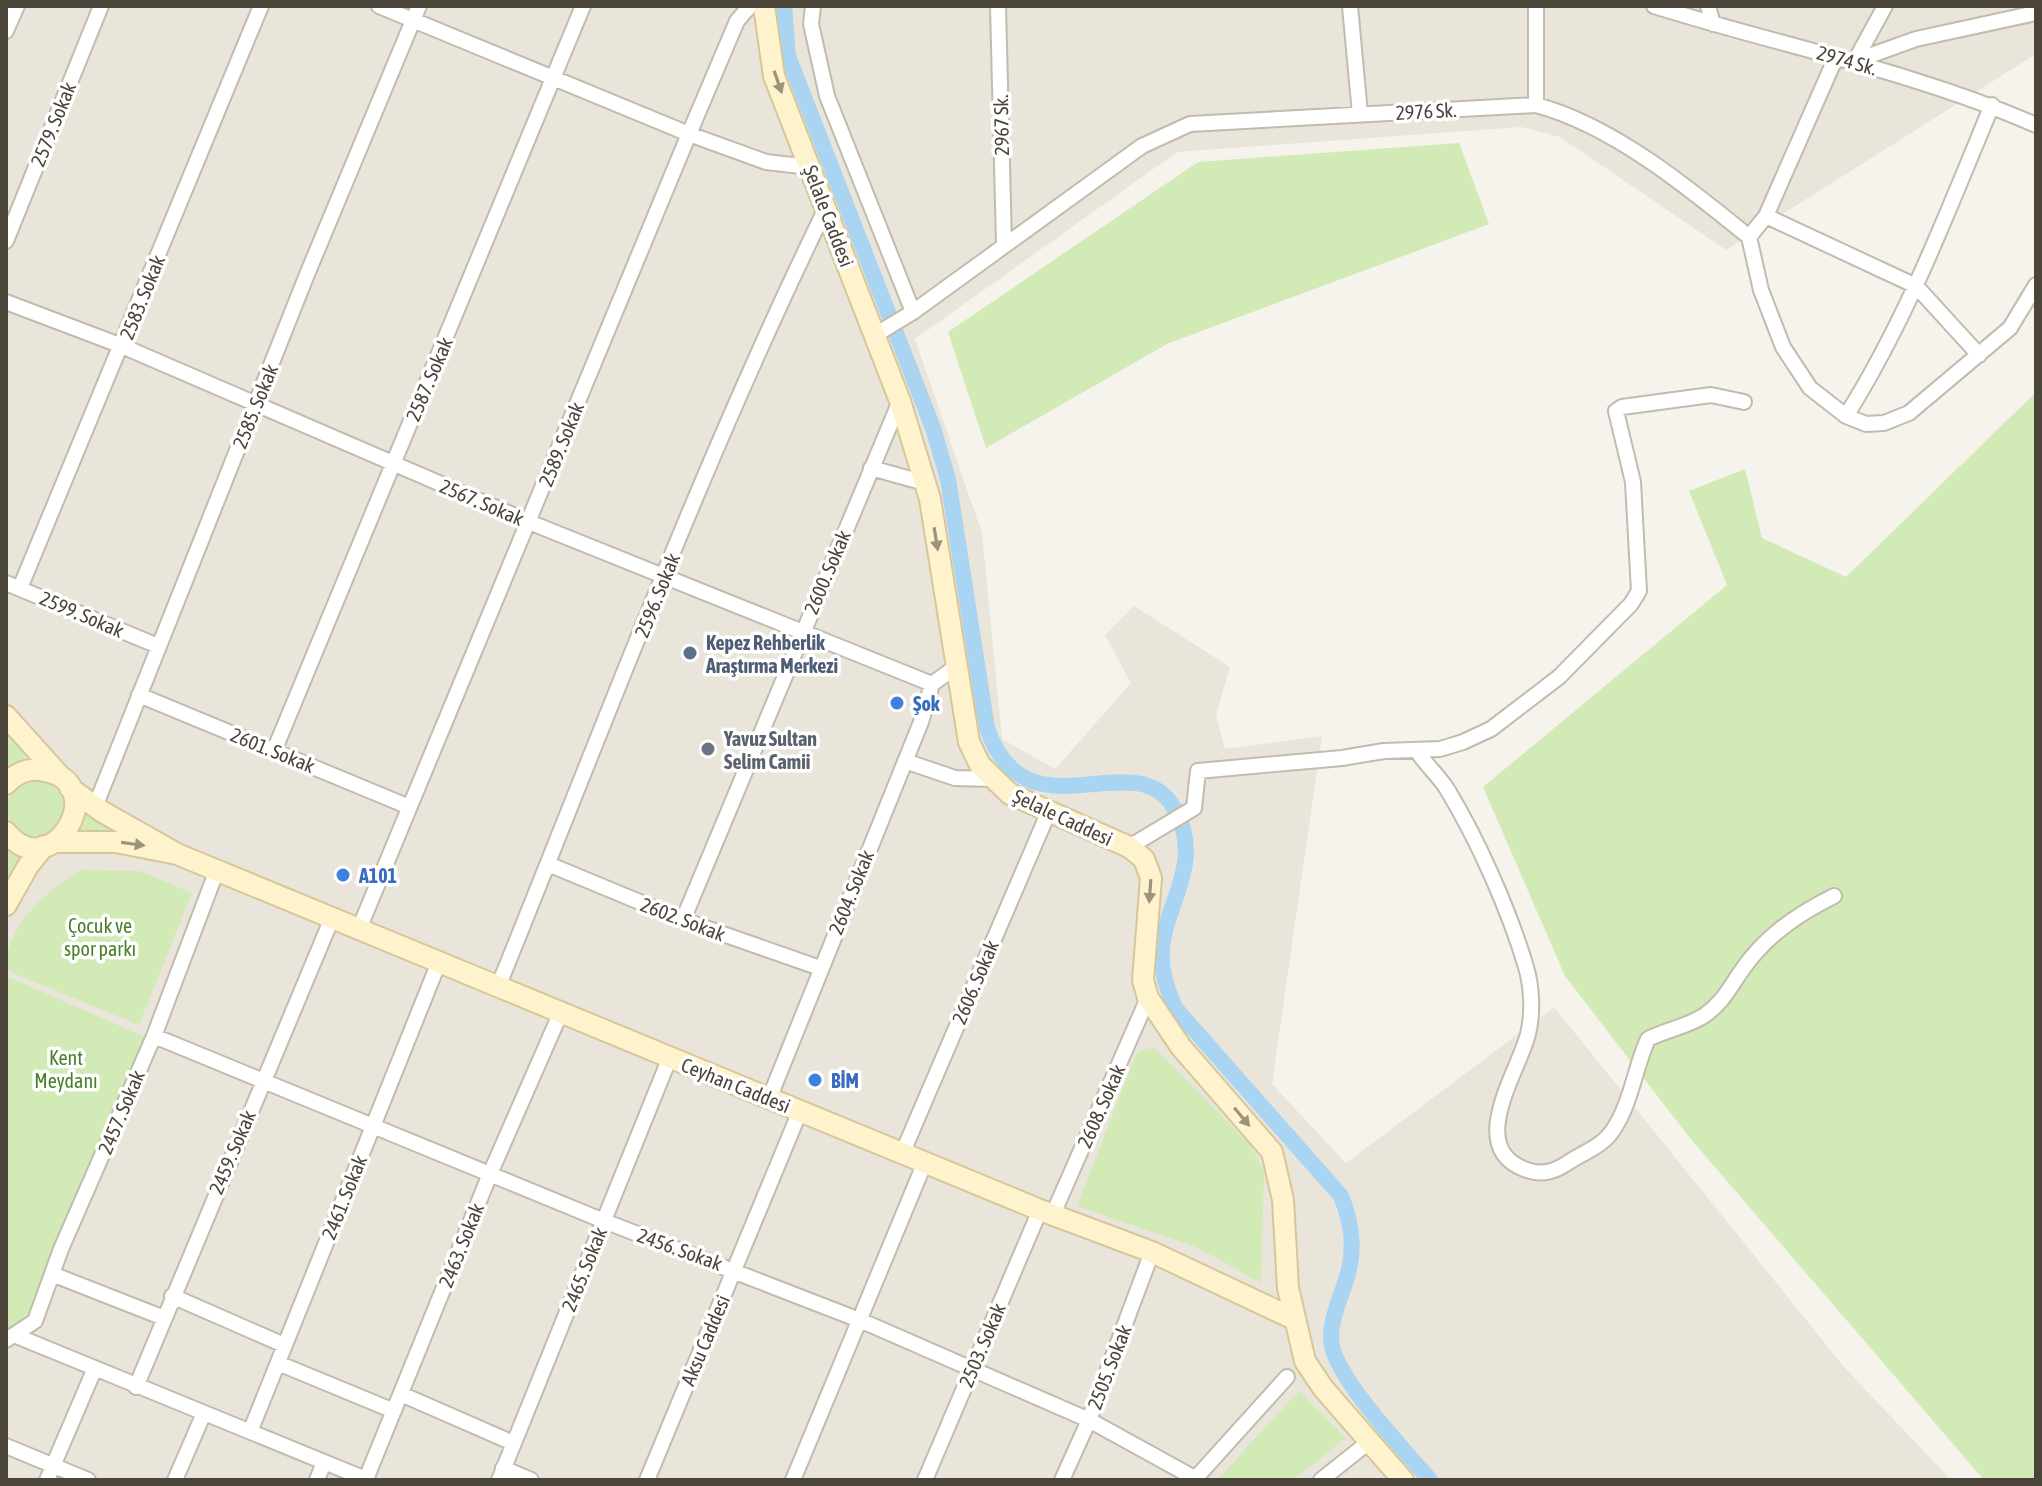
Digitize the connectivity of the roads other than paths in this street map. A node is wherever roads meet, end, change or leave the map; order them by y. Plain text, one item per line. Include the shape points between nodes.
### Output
1 (17, 6) edge
2 (101, 6) edge
3 (261, 6) edge
4 (379, 6) edge
5 (419, 6) edge
6 (583, 6) edge
7 (750, 6) edge
8 (764, 6) edge
9 (813, 6) edge
10 (998, 6) edge
11 (1350, 6) edge
12 (1536, 6) edge
13 (1654, 6) edge
14 (1708, 6) edge
15 (1871, 6) edge
16 (1885, 6) edge
17 (2036, 13) edge
18 (413, 21) junction
19 (1876, 23) junction
20 (1713, 24) junction
21 (6, 31) edge
22 (1836, 57) junction
23 (1855, 61) junction
24 (554, 76) junction
25 (1536, 105) junction
26 (1992, 105) junction
27 (1360, 114) junction
28 (2036, 125) edge
29 (689, 134) junction
30 (810, 167) junction
31 (826, 208) junction
32 (1766, 216) junction
33 (1749, 237) junction
34 (6, 241) edge
35 (1004, 244) junction
36 (2036, 285) edge
37 (1916, 286) junction
38 (6, 302) edge
39 (913, 312) junction
40 (875, 335) junction
41 (122, 346) junction
42 (1979, 355) junction
43 (900, 401) junction
44 (1744, 402) dead end
45 (256, 404) junction
46 (1846, 416) junction
47 (393, 464) junction
48 (871, 468) junction
49 (925, 483) junction
50 (529, 522) junction
51 (664, 577) junction
52 (13, 585) edge
53 (803, 630) junction
54 (158, 646) junction
55 (957, 666) junction
56 (932, 684) junction
57 (139, 695) junction
58 (6, 716) edge
59 (274, 751) junction
60 (1417, 751) junction
61 (905, 761) junction
62 (992, 779) junction
63 (66, 783) junction
64 (6, 784) edge
65 (407, 806) junction
66 (95, 807) junction
67 (1049, 811) junction
68 (6, 832) edge
69 (50, 844) junction
70 (1129, 847) junction
71 (177, 854) junction
72 (548, 864) junction
73 (217, 870) junction
74 (1834, 896) dead end
75 (6, 905) edge
76 (332, 918) junction
77 (683, 920) junction
78 (359, 929) junction
79 (439, 962) junction
80 (820, 968) junction
81 (498, 987) junction
82 (1148, 998) junction
83 (561, 1012) junction
84 (154, 1036) junction
85 (670, 1057) junction
86 (262, 1080) junction
87 (769, 1099) junction
88 (800, 1111) junction
89 (373, 1127) junction
90 (902, 1154) junction
91 (925, 1162) junction
92 (490, 1174) junction
93 (1047, 1212) junction
94 (604, 1221) junction
95 (1152, 1252) junction
96 (735, 1269) junction
97 (52, 1274) junction
98 (172, 1296) junction
99 (164, 1318) junction
100 (1294, 1319) junction
101 (862, 1321) junction
102 (10, 1337) edge
103 (284, 1345) junction
104 (278, 1363) junction
105 (95, 1368) junction
106 (972, 1368) junction
107 (1287, 1377) dead end
108 (136, 1387) junction
109 (401, 1394) junction
110 (394, 1411) junction
111 (204, 1413) junction
112 (1089, 1420) junction
113 (250, 1432) junction
114 (1370, 1441) junction
115 (513, 1443) junction
116 (6, 1446) edge
117 (324, 1462) junction
118 (53, 1465) junction
119 (501, 1474) edge
120 (1196, 1479) edge
121 (47, 1480) edge
122 (88, 1480) edge
123 (175, 1480) edge
124 (317, 1480) edge
125 (367, 1480) edge
126 (531, 1480) edge
127 (647, 1480) edge
128 (793, 1480) edge
129 (925, 1480) edge
130 (1062, 1480) edge
131 (1321, 1480) edge
132 (1403, 1480) edge

1 - 21 street
2 - 34 street, 2579. Sokak
3 - 41 street, 2583. Sokak
4 - 18 street
5 - 18 street, 2585. Sokak
6 - 24 street, 2587. Sokak
7 - 29 street, 2589. Sokak via 737,21
8 -> 30 street, Şelale Caddesi via 774,76
9 - 39 street via 811,24 827,96
10 - 35 street, 2967 Sk.
11 - 27 street
12 - 25 street
13 - 20 street, 2974 Sk.
14 - 20 street
15 - 19 street
16 - 19 street
17 - 23 street via 1916,39
18 - 24 street
18 - 45 street, 2585. Sokak
19 - 23 street
20 - 22 street, 2974 Sk.
22 - 23 street, 2974 Sk.
22 - 32 street
23 - 26 street, 2974 Sk.
24 - 29 street
24 - 47 street, 2587. Sokak
25 - 27 street, 2976 Sk.
25 - 33 street, 2976 Sk. via 1560,111 1642,157
26 - 28 street, 2974 Sk.
26 - 37 street
27 - 35 street, 2976 Sk. via 1190,124 1142,146
29 - 30 street via 766,162
29 - 50 street, 2589. Sokak
30 - 31 street, Şelale Caddesi
31 - 40 street, Şelale Caddesi
31 - 51 street, 2596. Sokak
32 - 33 street
32 - 37 street
33 - 46 street via 1761,290 1783,347 1810,388
35 - 39 street, 2976 Sk.
36 - 42 street via 2010,328
37 - 42 street
37 - 46 street
38 - 41 street, 2567. Sokak
39 - 40 street, 2976 Sk.
40 - 43 street, Şelale Caddesi
41 - 45 street, 2567. Sokak
41 - 52 street, 2583. Sokak
42 - 46 street via 1901,417 1875,424
43 - 48 street, 2600. Sokak
43 - 49 street, Şelale Caddesi
44 - 60 street via 1711,395 1616,411 1633,482 1639,591 1559,677 1491,729 1463,742
45 - 47 street, 2567. Sokak
45 - 54 street, 2585. Sokak
47 - 50 street, 2567. Sokak
47 - 59 street, 2587. Sokak
48 - 49 street
48 - 53 street, 2600. Sokak
49 -> 55 street, Şelale Caddesi
50 - 51 street, 2567. Sokak
50 - 65 street, 2589. Sokak
51 - 53 street, 2567. Sokak
51 - 72 street, 2596. Sokak
52 - 54 street, 2599. Sokak
53 - 56 street, 2567. Sokak
53 - 77 street, 2600. Sokak
54 - 57 street, 2585. Sokak
55 - 56 street
55 - 62 street, Şelale Caddesi via 969,742
56 - 61 street, 2604. Sokak
57 - 59 street, 2601. Sokak
57 - 66 street, 2585. Sokak
58 - 63 street, Ceyhan Caddesi
59 - 65 street, 2601. Sokak
60 - 70 street via 1198,771 1194,808
60 - 74 street via 1447,789 1527,969 1529,1032 1499,1114 1497,1136 1509,1161 1524,1169 1541,1174 1556,1170 1597,1147 1613,1130 1648,1039 1703,1016 1728,995 1773,934
61 - 62 street via 955,778
61 - 80 street, 2604. Sokak
62 - 67 street, Şelale Caddesi via 1010,794
63 - 64 street via 38,769 24,771
63 - 66 street, Ceyhan Caddesi
63 - 69 street via 74,799 72,824
65 - 78 street, 2589. Sokak
66 - 71 street, Ceyhan Caddesi
67 - 70 street, Şelale Caddesi
67 - 90 street, 2606. Sokak
68 - 69 street, Ceyhan Caddesi via 20,844
69 -> 71 street, Ceyhan Caddesi via 116,842
69 - 75 street via 28,866
70 -> 82 street, Şelale Caddesi via 1144,859 1151,878 1143,980
71 - 73 street, Ceyhan Caddesi
72 - 77 street, 2602. Sokak
72 - 81 street, 2596. Sokak
73 - 76 street, Ceyhan Caddesi
73 - 84 street, 2457. Sokak
76 - 78 street, Ceyhan Caddesi
76 - 86 street, 2459. Sokak
77 - 80 street, 2602. Sokak
78 - 79 street, Ceyhan Caddesi
79 - 81 street, Ceyhan Caddesi
79 - 89 street, 2461. Sokak
80 - 87 street, 2604. Sokak
81 - 83 street, Ceyhan Caddesi
82 - 93 street, 2608. Sokak
82 -> 100 street, Şelale Caddesi via 1181,1047 1272,1152 1283,1200
83 - 85 street, Ceyhan Caddesi
83 - 92 street, 2463. Sokak
84 - 86 street, 2456. Sokak
84 - 97 street, 2457. Sokak
85 - 87 street, Ceyhan Caddesi
85 - 94 street, 2465. Sokak
86 - 89 street, 2456. Sokak
86 - 98 street, 2459. Sokak
87 - 88 street, Ceyhan Caddesi
88 - 90 street, Ceyhan Caddesi
88 - 96 street, Aksu Caddesi
89 - 92 street, 2456. Sokak
89 - 103 street, 2461. Sokak
90 - 91 street, Ceyhan Caddesi
91 - 93 street, Ceyhan Caddesi
91 - 101 street
92 - 94 street, 2456. Sokak
92 - 109 street, 2463. Sokak
93 - 95 street, Ceyhan Caddesi
93 - 106 street, 2503. Sokak
94 - 96 street, 2456. Sokak
94 - 115 street, 2465. Sokak
95 - 100 street, Ceyhan Caddesi
95 - 112 street, 2505. Sokak
96 - 101 street, 2456. Sokak
96 - 127 street, Aksu Caddesi
97 - 99 street
97 - 102 street, 2457. Sokak via 35,1321
98 - 99 street, 2459. Sokak
98 - 103 street
99 - 108 street, 2459. Sokak
100 - 114 street, Şelale Caddesi via 1305,1361
101 - 106 street, 2456. Sokak
101 - 128 street
102 - 105 street
103 - 104 street, 2461. Sokak
104 - 110 street
104 - 113 street, 2461. Sokak
105 - 108 street
105 - 118 street
106 - 112 street, 2456. Sokak
106 - 129 street, 2503. Sokak
107 - 120 street
108 - 111 street
109 - 110 street, 2463. Sokak
109 - 115 street
110 - 125 street, 2463. Sokak
111 - 113 street
111 - 123 street
112 - 120 street, 2456. Sokak
112 - 130 street, 2505. Sokak
113 - 117 street
114 - 131 street
114 - 132 street, Şelale Caddesi
115 - 119 street, 2465. Sokak
116 - 118 street
117 - 124 street
117 - 125 street
118 - 121 street
118 - 122 street
119 - 126 street

